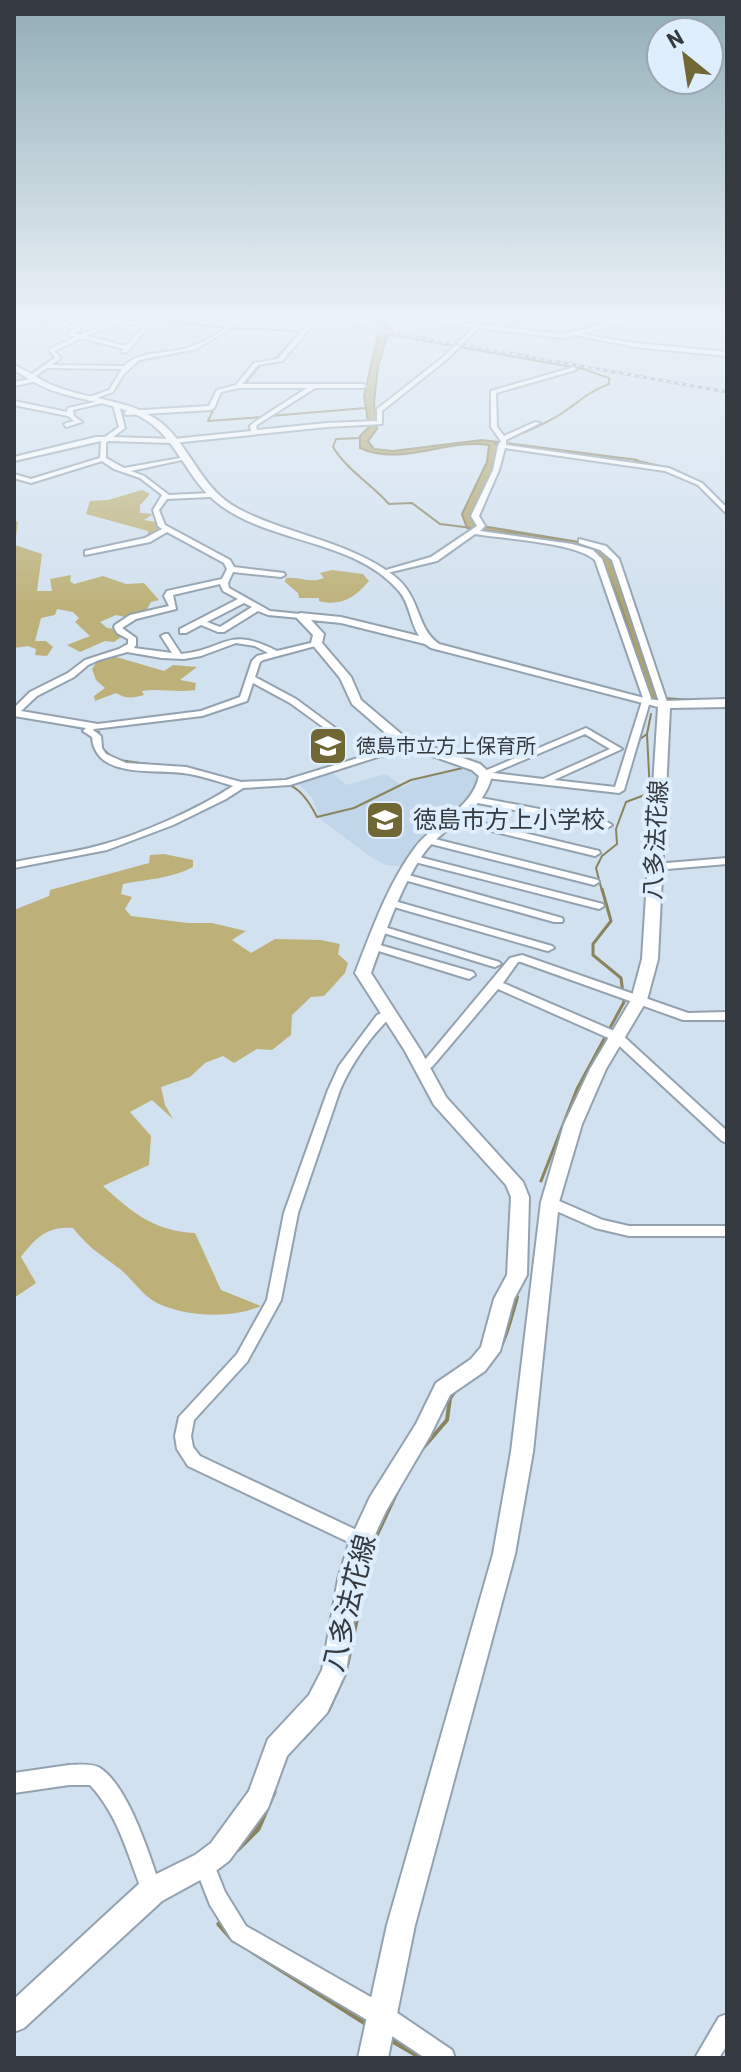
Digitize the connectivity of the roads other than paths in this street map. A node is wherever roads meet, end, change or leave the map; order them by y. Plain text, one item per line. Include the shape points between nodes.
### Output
1 (71, 416) edge
2 (119, 416) edge
3 (142, 416) edge
4 (268, 416) edge
5 (379, 416) edge
6 (494, 416) edge
7 (537, 423) dead end
8 (66, 425) dead end
9 (255, 433) junction
10 (107, 438) junction
11 (172, 441) junction
12 (502, 442) junction
13 (184, 458) junction
14 (14, 459) edge
15 (103, 459) junction
16 (122, 471) junction
17 (14, 476) edge
18 (210, 495) junction
19 (166, 497) junction
20 (727, 512) edge
21 (478, 529) junction
22 (165, 530) junction
23 (88, 553) dead end
24 (231, 569) junction
25 (383, 572) junction
26 (281, 575) dead end
27 (226, 580) junction
28 (243, 600) junction
29 (257, 608) junction
30 (300, 616) junction
31 (200, 622) junction
32 (183, 631) dead end
33 (165, 636) dead end
34 (426, 641) junction
35 (316, 643) junction
36 (127, 649) junction
37 (274, 653) junction
38 (178, 656) junction
39 (252, 679) junction
40 (656, 703) junction
41 (727, 703) edge
42 (14, 713) edge
43 (90, 729) junction
44 (333, 730) dead end
45 (410, 745) junction
46 (486, 776) junction
47 (545, 781) junction
48 (241, 785) junction
49 (623, 797) dead end
50 (476, 800) junction
51 (454, 819) junction
52 (607, 825) dead end
53 (427, 840) junction
54 (595, 853) dead end
55 (415, 859) junction
56 (727, 861) edge
57 (14, 865) edge
58 (655, 867) junction
59 (405, 877) junction
60 (594, 882) dead end
61 (391, 903) junction
62 (599, 906) dead end
63 (558, 920) dead end
64 (376, 937) junction
65 (548, 948) dead end
66 (495, 964) dead end
67 (469, 975) dead end
68 (496, 984) junction
69 (630, 996) junction
70 (388, 1014) junction
71 (727, 1016) edge
72 (610, 1035) junction
73 (420, 1067) junction
74 (727, 1138) edge
75 (534, 1199) junction
76 (727, 1231) edge
77 (361, 1540) junction
78 (14, 1783) edge
79 (204, 1864) junction
80 (152, 1891) junction
81 (382, 2016) junction
82 (14, 2018) edge
83 (727, 2025) edge
84 (373, 2058) edge
85 (444, 2058) edge
86 (706, 2058) edge

1 - 8 street via 79,422
2 - 10 street via 122,428
3 - 11 main road via 165,429
4 - 9 street via 253,426
5 - 9 street via 378,423
6 - 12 street
7 - 12 street
9 - 11 street
10 - 11 street
10 - 14 street
10 - 15 street
11 - 13 main road
12 - 20 street via 669,469 696,482
12 - 21 street via 475,516
13 - 16 street
13 - 18 main road
15 - 16 street
15 - 17 street via 31,481
16 - 19 street via 142,477
18 - 19 street
18 - 25 main road via 236,511
19 - 22 street via 156,510
21 - 25 street via 434,559
21 - 40 street via 593,553
21 - 40 street via 580,540 605,549 615,559
22 - 23 street via 147,540
22 - 24 street via 223,558
24 - 26 street
24 - 27 street
25 - 34 main road via 409,599
27 - 28 street via 224,586
27 - 36 street via 177,589 168,596 174,604 167,610 127,620 118,627 132,638
28 - 29 street
28 - 31 street
29 - 30 street
29 - 31 street via 221,630
30 - 34 main road via 341,620
30 - 35 main road via 319,634
31 - 32 street
33 - 38 street
34 - 40 main road via 450,652
35 - 37 street
35 - 45 main road via 345,677 356,702
36 - 38 street
36 - 42 street via 85,663 28,696
37 - 38 street via 239,640
37 - 39 street via 256,661
39 - 43 street via 244,699 234,704
39 - 44 street
40 - 41 main road
40 - 47 street via 619,790
40 - 58 main road, 八多法花線
42 - 43 street
43 - 48 street via 97,748 113,762 186,770
45 - 46 main road
45 - 48 street via 290,782
46 - 47 street
46 - 47 street via 586,731 617,749
46 - 49 street
46 - 50 main road
48 - 57 street via 169,823 103,848
50 - 51 main road
50 - 52 street
51 - 53 main road
51 - 54 street
53 - 55 main road
53 - 60 street
55 - 59 main road
55 - 62 street
56 - 58 street
58 - 69 main road, 八多法花線 via 650,959
59 - 61 main road
59 - 63 street
61 - 64 main road
61 - 65 street
64 - 66 street
64 - 67 street
64 - 70 main road via 364,978
68 - 69 street via 514,960 522,958
68 - 72 street
68 - 73 street
69 - 71 street via 687,1017
69 - 72 main road, 八多法花線
70 - 73 main road
70 - 77 street via 343,1069 334,1090 291,1213 274,1300 242,1358 187,1417 183,1436 194,1461
72 - 74 street
72 - 75 main road, 八多法花線
73 - 75 main road via 440,1101
75 - 76 street via 629,1231
75 - 77 main road, 八多法花線 via 517,1275 504,1299 490,1351 443,1389
75 - 81 main road, 八多法花線 via 522,1452 504,1554 401,1925
77 - 79 main road, 八多法花線 via 334,1672 318,1704 277,1748 246,1820
78 - 80 street via 94,1775 110,1790 129,1827
79 - 80 main road, 八多法花線
79 - 81 street via 239,1933
80 - 82 main road, 八多法花線
81 - 84 main road, 八多法花線
81 - 85 street
83 - 86 street

